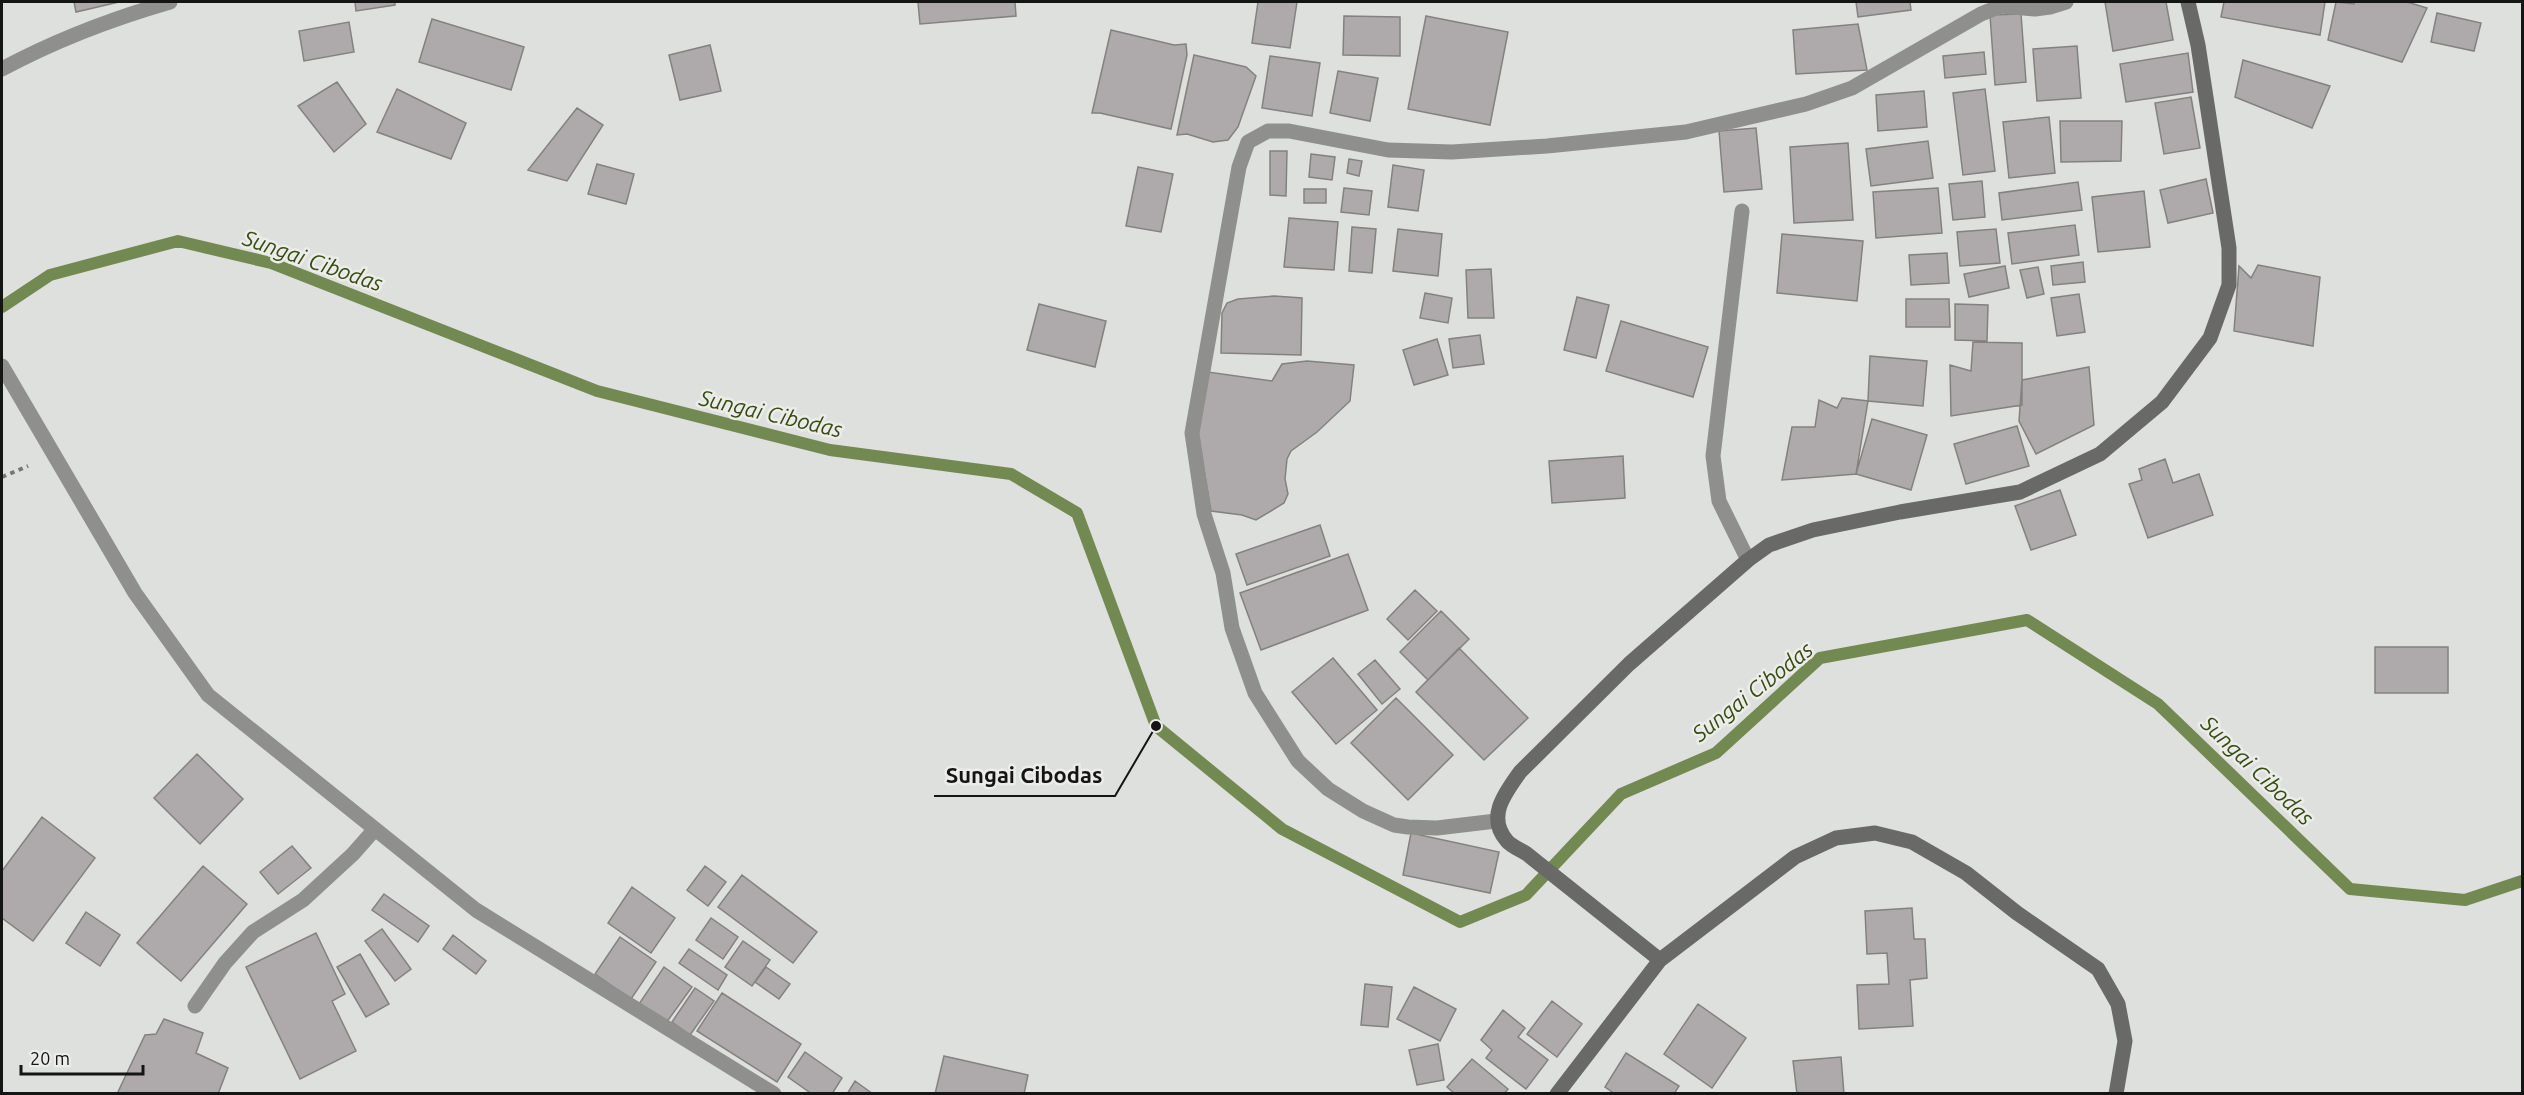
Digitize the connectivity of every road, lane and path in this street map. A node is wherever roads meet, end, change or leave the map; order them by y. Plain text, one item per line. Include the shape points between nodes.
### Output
1 (170, 2) edge
2 (2066, 2) edge
3 (2188, 2) edge
4 (2, 69) edge
5 (1742, 211) dead end
6 (2, 366) edge
7 (1748, 560) junction
8 (1496, 821) junction
9 (375, 829) junction
10 (1660, 960) junction
11 (195, 1006) dead end
12 (774, 1094) edge
13 (1557, 1094) edge
14 (2116, 1094) edge

1 - 4 street via 82,30
2 - 8 street via 2035,9 2001,6 1852,88 1806,104 1686,132 1452,152 1388,150 1289,131 1268,131 1248,142 1239,167 1192,433 1204,514 1223,573 1232,628 1255,693 1298,761 1328,789 1363,811 1408,828
3 - 7 street via 2229,248 2229,285 2210,338 2162,402 2100,454 2020,492 1813,530 1769,545
5 - 7 street via 1713,456 1719,501
6 - 9 street via 135,593 208,695
7 - 8 street via 1629,664 1520,772 1506,792
8 - 10 street via 1507,842
9 - 11 street via 303,900 254,932 225,963
9 - 12 street via 476,910
10 - 13 street
10 - 14 street via 1795,857 1836,838 1875,833 1912,842 1966,873 2017,914 2098,969 2118,1004 2125,1041

